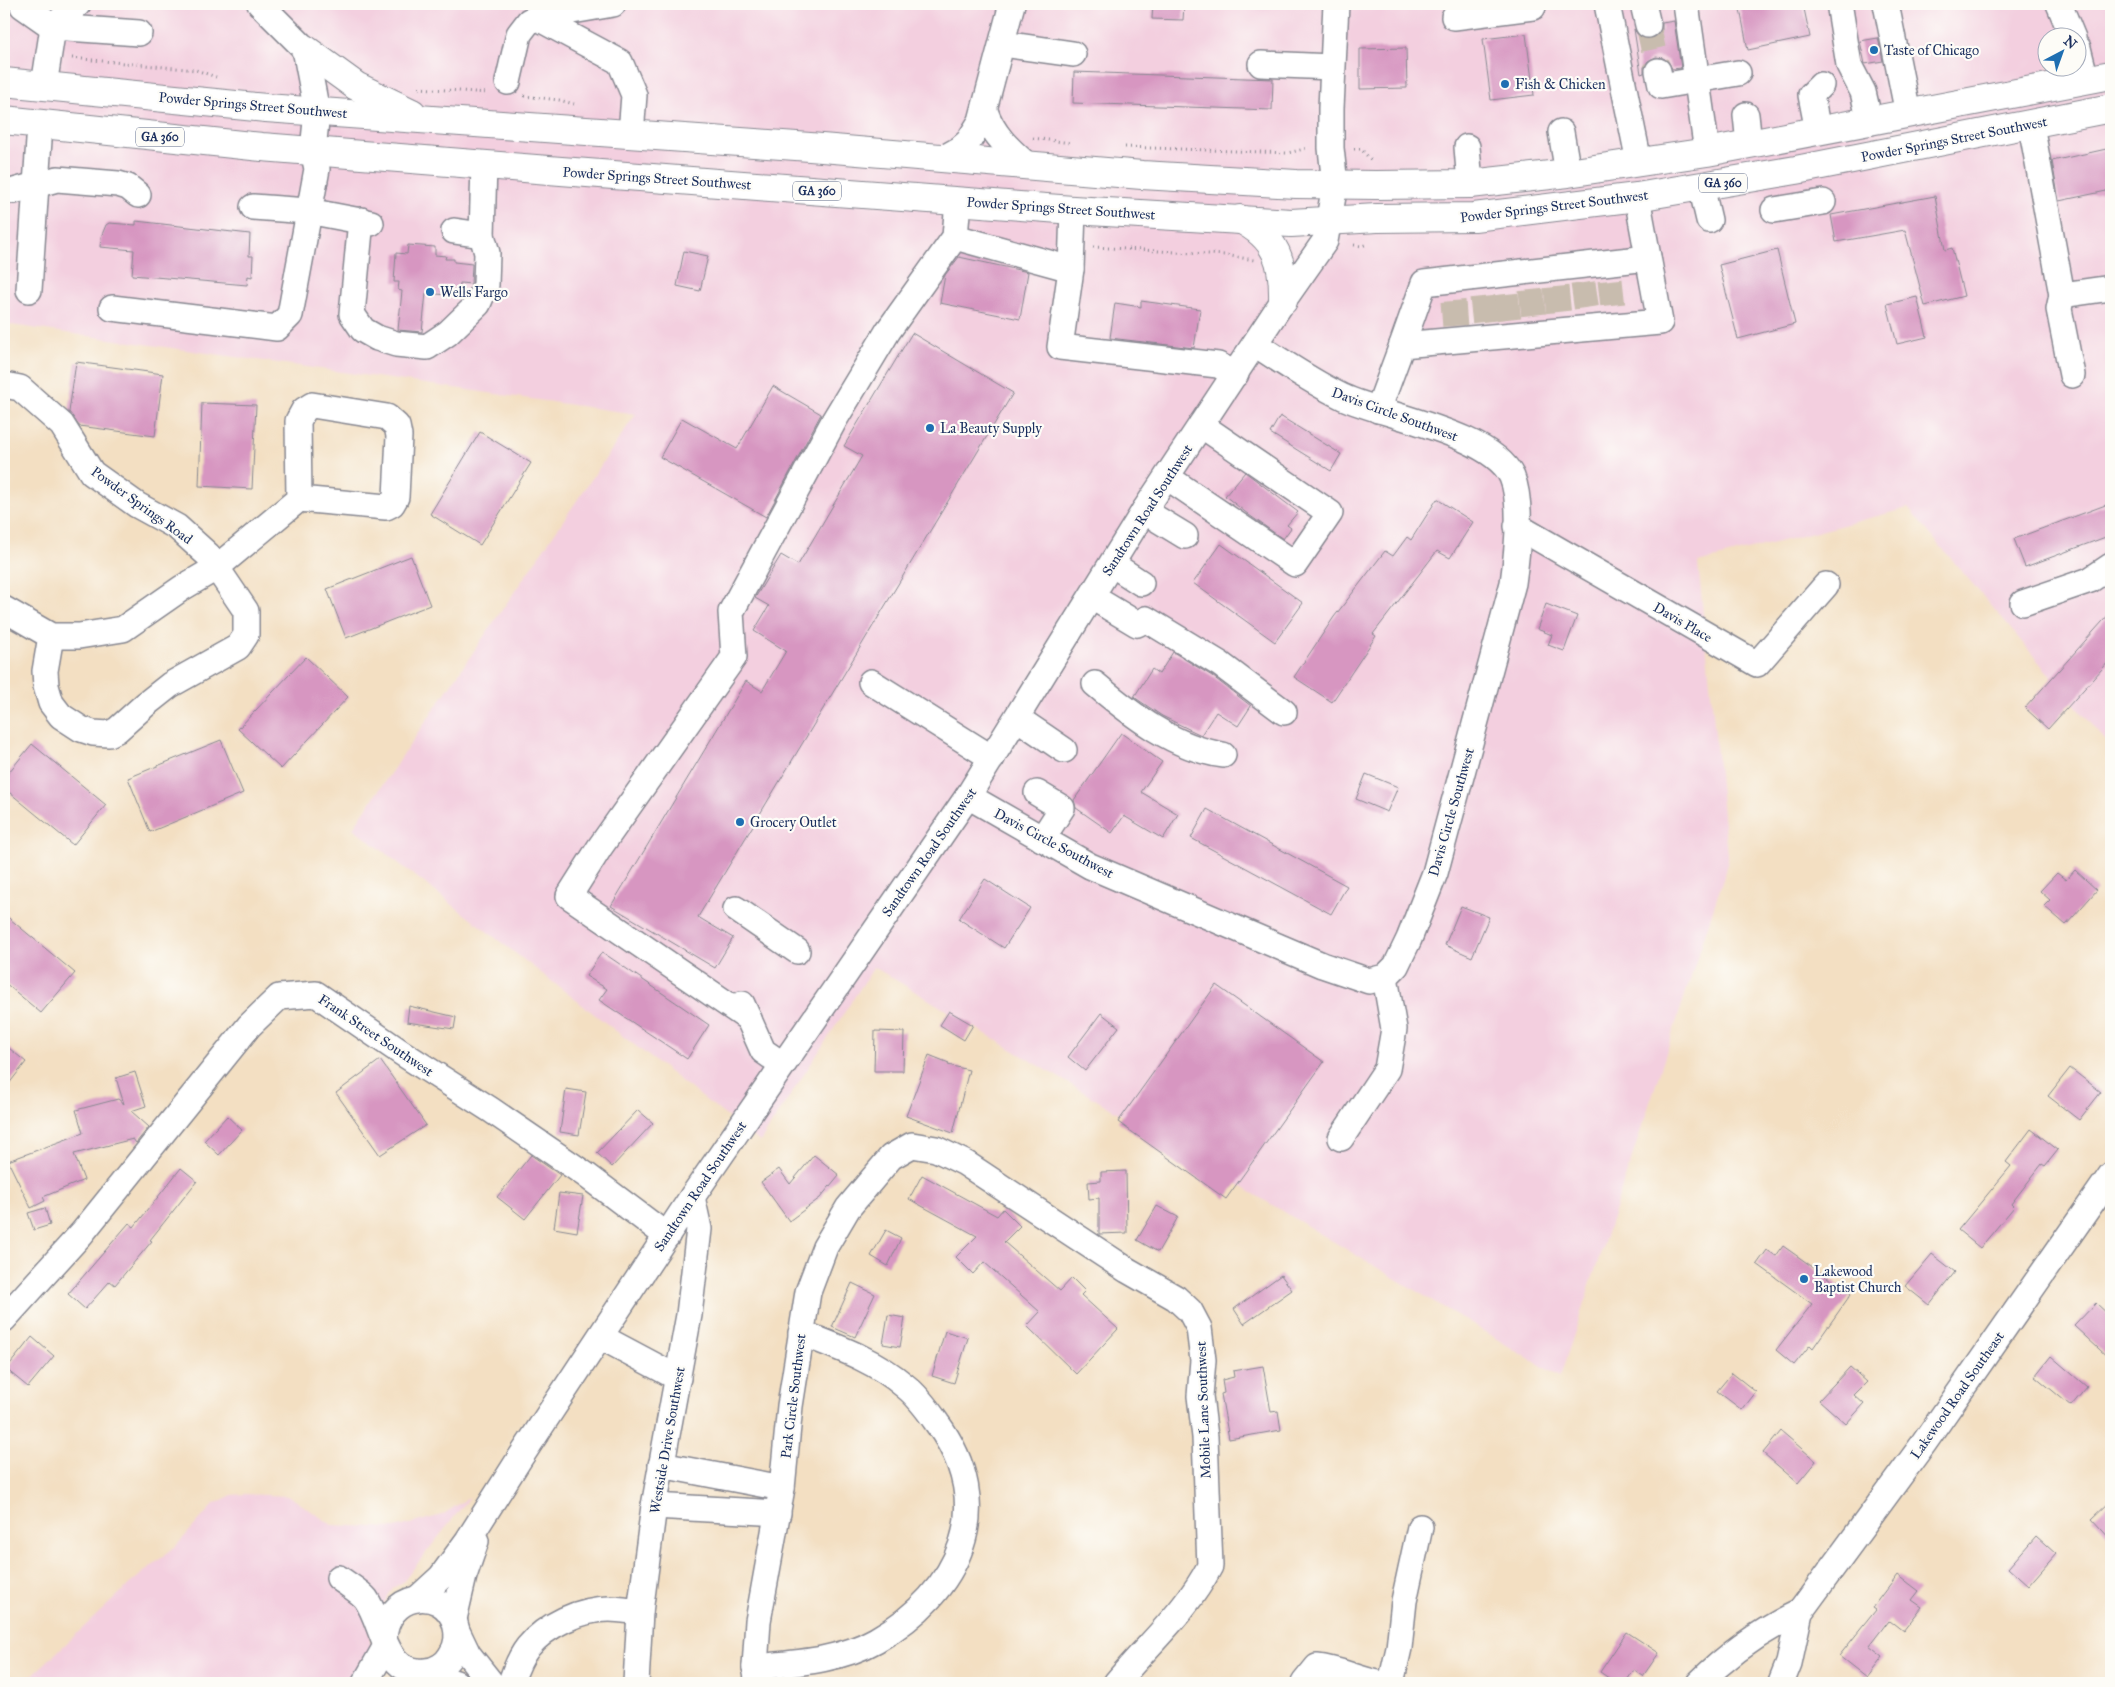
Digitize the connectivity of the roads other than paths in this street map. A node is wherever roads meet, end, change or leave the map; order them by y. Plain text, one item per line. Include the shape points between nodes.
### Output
1 (78, 4) edge
2 (260, 4) edge
3 (613, 4) edge
4 (1012, 4) edge
5 (1336, 4) edge
6 (1607, 4) edge
7 (1686, 4) edge
8 (1886, 4) edge
9 (2059, 4) edge
10 (1532, 5) edge
11 (22, 6) dead end
12 (1840, 9) dead end
13 (1454, 17) dead end
14 (538, 18) junction
15 (53, 27) junction
16 (2069, 28) edge
17 (139, 33) dead end
18 (1003, 44) junction
19 (305, 49) junction
20 (1073, 54) dead end
21 (2088, 62) edge
22 (1261, 64) dead end
23 (1332, 67) junction
24 (1738, 72) dead end
25 (2099, 77) edge
26 (1659, 79) dead end
27 (1697, 80) junction
28 (4, 82) edge
29 (508, 82) dead end
30 (44, 86) junction
31 (1821, 86) dead end
32 (2111, 108) edge
33 (986, 111) junction
34 (316, 112) junction
35 (1908, 114) junction
36 (1746, 115) dead end
37 (4, 120) edge
38 (427, 120) junction
39 (1870, 122) junction
40 (40, 125) junction
41 (2031, 125) junction
42 (1818, 131) junction
43 (1561, 132) dead end
44 (631, 134) junction
45 (1749, 144) junction
46 (1467, 147) dead end
47 (313, 150) junction
48 (1707, 152) junction
49 (944, 158) junction
50 (1639, 162) junction
51 (484, 165) junction
52 (1027, 165) junction
53 (1796, 170) junction
54 (1568, 174) junction
55 (1335, 184) junction
56 (1470, 184) junction
57 (1701, 186) junction
58 (24, 188) junction
59 (138, 195) dead end
60 (1637, 197) junction
61 (958, 201) junction
62 (253, 207) dead end
63 (1074, 210) junction
64 (1774, 210) dead end
65 (308, 211) junction
66 (1240, 219) junction
67 (1709, 220) dead end
68 (1330, 222) junction
69 (454, 231) dead end
70 (482, 235) junction
71 (956, 237) junction
72 (1648, 258) junction
73 (1071, 269) junction
74 (2111, 288) edge
75 (29, 290) dead end
76 (2062, 295) junction
77 (1283, 301) junction
78 (112, 308) dead end
79 (1255, 344) junction
80 (1402, 345) junction
81 (1236, 374) junction
82 (2072, 375) dead end
83 (4, 384) edge
84 (1378, 410) junction
85 (1201, 425) junction
86 (1167, 477) junction
87 (299, 499) junction
88 (1144, 511) junction
89 (1517, 526) junction
90 (1186, 536) dead end
91 (1112, 564) junction
92 (2111, 566) edge
93 (216, 568) junction
94 (1141, 583) dead end
95 (1826, 585) dead end
96 (1092, 597) junction
97 (2023, 603) dead end
98 (4, 609) edge
99 (52, 636) junction
100 (871, 682) dead end
101 (1095, 684) dead end
102 (1284, 712) dead end
103 (1017, 718) junction
104 (1064, 750) dead end
105 (1223, 756) dead end
106 (992, 758) junction
107 (1037, 792) dead end
108 (968, 796) junction
109 (1042, 839) junction
110 (736, 908) dead end
111 (796, 951) dead end
112 (1384, 977) junction
113 (736, 991) dead end
114 (749, 1019) junction
115 (782, 1064) junction
116 (1341, 1138) dead end
117 (912, 1146) joint
118 (2111, 1176) edge
119 (692, 1197) junction
120 (667, 1236) junction
121 (4, 1319) edge
122 (801, 1333) junction
123 (600, 1337) junction
124 (678, 1378) junction
125 (661, 1464) junction
126 (782, 1488) junction
127 (490, 1504) junction
128 (654, 1506) junction
129 (778, 1513) junction
130 (1420, 1527) dead end
131 (339, 1578) dead end
132 (364, 1597) junction
133 (412, 1600) junction
134 (640, 1612) junction
135 (1800, 1612) junction
136 (456, 1625) junction
137 (385, 1643) junction
138 (404, 1675) edge
139 (757, 1675) edge
140 (501, 1682) edge
141 (365, 1683) edge
142 (456, 1683) edge
143 (636, 1683) edge
144 (1116, 1683) edge
145 (1304, 1683) edge
146 (1378, 1683) edge
147 (1391, 1683) edge
148 (1699, 1683) edge
149 (1781, 1683) edge

1 - 15 street
2 - 19 street
3 - 14 street
4 - 18 street
5 - 23 street, Sandtown Road Southwest
6 - 50 street
7 - 27 street
8 - 35 street
9 - 16 street
10 - 13 street
11 - 15 street
12 - 39 street via 1849,66 1863,92
14 - 29 street via 529,21 519,34
14 - 44 street via 620,62 634,95
15 - 17 street
15 - 30 street
18 - 20 street
18 - 33 street
19 - 34 street
19 - 38 main road via 356,86
21 - 25 street
22 - 23 street
23 - 55 street, Sandtown Road Southwest via 1331,148
24 - 27 street
25 - 35 main road, Powder Springs Street Southwest / GA 360
26 - 27 street
27 - 48 street
28 - 30 main road, Powder Springs Street Southwest / GA 360
30 - 34 main road, Powder Springs Street Southwest / GA 360
31 - 42 street via 1811,95
32 - 41 main road, Powder Springs Street Southwest / GA 360
33 - 49 street via 968,142
33 - 52 street via 995,134
34 - 38 main road, Powder Springs Street Southwest / GA 360
34 - 47 street
35 - 39 main road, Powder Springs Street Southwest / GA 360
36 - 45 street
37 - 40 main road, Powder Springs Street Southwest / GA 360
38 - 44 main road, Powder Springs Street Southwest / GA 360
39 - 42 main road, Powder Springs Street Southwest / GA 360
40 - 47 main road, Powder Springs Street Southwest / GA 360 via 262,148
40 - 58 street
41 - 53 main road, Powder Springs Street Southwest / GA 360
41 - 76 street
42 - 45 main road, Powder Springs Street Southwest / GA 360
43 - 54 street
44 - 49 main road, Powder Springs Street Southwest / GA 360
45 - 48 main road, Powder Springs Street Southwest / GA 360
46 - 56 street
47 - 51 main road, Powder Springs Street Southwest / GA 360
47 - 65 street via 317,169
48 - 50 main road, Powder Springs Street Southwest / GA 360
49 - 52 main road, Powder Springs Street Southwest / GA 360
50 - 54 main road, Powder Springs Street Southwest / GA 360
51 - 61 main road, Powder Springs Street Southwest / GA 360
51 - 70 street
52 - 55 main road, Powder Springs Street Southwest / GA 360 via 1142,175
53 - 57 main road, Powder Springs Street Southwest / GA 360
53 - 64 street via 1812,204
54 - 56 main road, Powder Springs Street Southwest / GA 360
55 - 56 main road, Powder Springs Street Southwest / GA 360
55 - 68 street, Sandtown Road Southwest
57 - 60 main road, Powder Springs Street Southwest / GA 360
57 - 67 street
58 - 59 street via 57,180 106,182 128,187
58 - 75 street
60 - 68 main road, Powder Springs Street Southwest / GA 360 via 1474,218 1377,218
60 - 72 street
61 - 63 main road, Powder Springs Street Southwest / GA 360
61 - 71 street
62 - 65 street
63 - 66 main road, Powder Springs Street Southwest / GA 360
63 - 73 street
65 - 70 street via 366,221 352,314 363,330 396,344 427,347 448,334 478,304 486,285 487,253
65 - 78 street via 290,315 277,328
66 - 68 main road, Powder Springs Street Southwest / GA 360
66 - 77 main road via 1260,231 1274,249 1284,275
68 - 77 street, Sandtown Road Southwest via 1326,241
69 - 70 street
71 - 73 street
71 - 114 street via 888,331 835,419 731,612 734,657 569,896
72 - 80 street via 1609,272 1493,286 1453,290 1424,283
72 - 80 street via 1660,322 1614,317 1456,334
73 - 81 street via 1060,347 1218,365
74 - 76 street
76 - 82 street via 2059,309
77 - 79 street, Sandtown Road Southwest
79 - 81 street, Sandtown Road Southwest
79 - 84 street, Davis Circle Southwest via 1312,381
80 - 84 street
81 - 85 street, Sandtown Road Southwest
83 - 93 street, Powder Springs Road via 20,388 62,425 92,473 137,505 177,527 208,555
84 - 89 street, Davis Circle Southwest via 1458,436 1486,449 1502,462 1512,478
85 - 86 street, Sandtown Road Southwest
85 - 86 street via 1330,513 1294,564
86 - 88 street, Sandtown Road Southwest
87 - 87 street via 386,507 392,504 396,497 397,426 388,417 312,406 304,410 298,421
87 - 93 street
88 - 90 street
88 - 91 street, Sandtown Road Southwest
89 - 95 street, Davis Place via 1757,664
89 - 112 street, Davis Circle Southwest via 1513,583 1435,873 1396,966
91 - 94 street
91 - 96 street, Sandtown Road Southwest
92 - 97 street via 2090,580
93 - 99 street via 123,629 79,636
93 - 99 street, Powder Springs Road via 246,611 246,635 238,647 170,685 109,734 81,729 61,716 51,703 45,672
96 - 102 street via 1137,624 1146,619 1220,664
96 - 103 street, Sandtown Road Southwest
98 - 99 street
100 - 106 street
101 - 105 street via 1128,712 1182,744
103 - 104 street
103 - 106 street, Sandtown Road Southwest
106 - 108 street, Sandtown Road Southwest
107 - 109 street via 1062,808
108 - 109 street, Davis Circle Southwest
108 - 115 street, Sandtown Road Southwest
109 - 112 street, Davis Circle Southwest via 1090,866 1322,965 1369,981
110 - 111 street
112 - 116 street via 1394,1029 1387,1069
113 - 114 street
114 - 115 street via 763,1051
115 - 119 street, Sandtown Road Southwest
117 - 122 street, Park Circle Southwest via 891,1157 848,1208 825,1246 808,1292
117 - 144 street, Mobile Lane Southwest via 936,1149 965,1163 1127,1270 1176,1298 1190,1311 1199,1328 1203,1360 1200,1396 1210,1566 1188,1603
118 - 135 street, Lakewood Road Southeast via 1924,1443
119 - 120 street, Sandtown Road Southwest
119 - 124 street, Westside Drive Southwest via 699,1229
120 - 121 street, Frank Street Southwest via 586,1175 316,994 279,997 249,1026 82,1233
120 - 123 street, Sandtown Road Southwest
122 - 126 street, Park Circle Southwest
122 - 139 street via 883,1370 906,1386 926,1408 956,1452 965,1478 967,1525 946,1578 936,1592 900,1624 849,1652
123 - 124 street
123 - 127 street, Sandtown Road Southwest
124 - 125 street, Westside Drive Southwest
125 - 126 street
125 - 128 street, Westside Drive Southwest
126 - 129 street, Park Circle Southwest
127 - 133 street, Sandtown Road Southwest via 441,1577 430,1589
127 - 136 street, Sandtown Road Southwest via 464,1576
128 - 129 street
128 - 134 street, Westside Drive Southwest
129 - 139 street, Park Circle Southwest via 758,1621
130 - 147 street
131 - 132 street
132 - 133 street via 379,1601
132 - 137 street via 374,1612
133 - 136 street via 428,1599 438,1603 447,1610
133 - 137 street via 396,1608 389,1617
134 - 140 street via 608,1609 581,1613 563,1621 544,1631
134 - 143 street, Westside Drive Southwest
135 - 148 street, Lakewood Road Southeast via 1770,1626 1733,1652
135 - 149 street, Lakewood Road Southeast
136 - 138 street via 456,1644 447,1660 431,1670
136 - 140 street via 468,1654
137 - 138 street
137 - 141 street
138 - 142 street
145 - 146 street via 1317,1667

